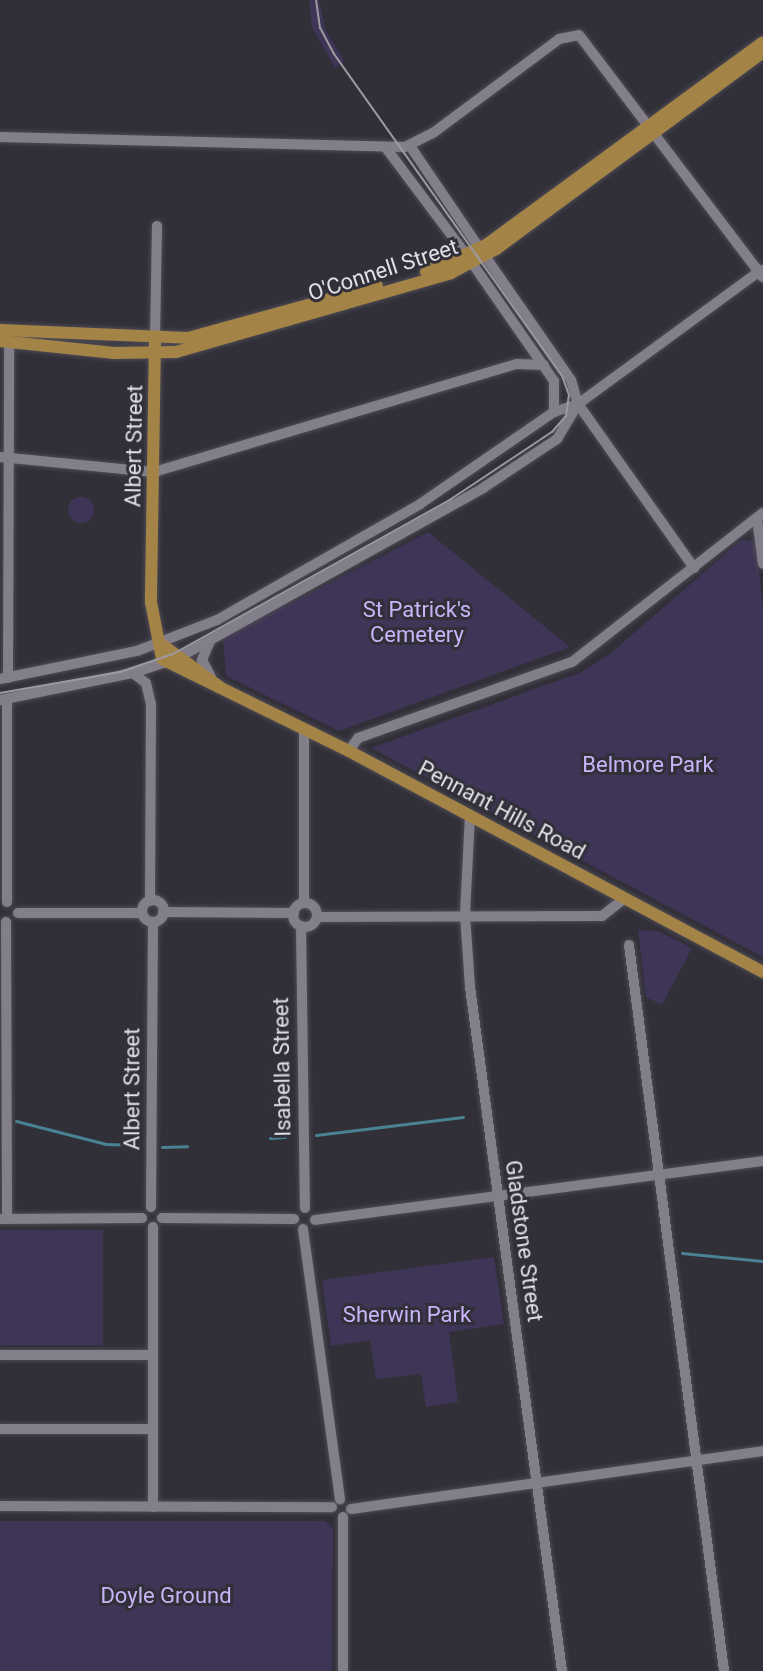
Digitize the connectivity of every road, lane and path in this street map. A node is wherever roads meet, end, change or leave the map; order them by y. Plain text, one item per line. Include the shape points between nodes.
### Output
1 (763, 42) edge
2 (763, 52) edge
3 (652, 129) junction
4 (0, 137) edge
5 (410, 146) junction
6 (384, 147) junction
7 (157, 226) dead end
8 (483, 253) junction
9 (470, 260) junction
10 (762, 272) edge
11 (0, 330) edge
12 (4, 341) edge
13 (528, 342) junction
14 (155, 346) junction
15 (517, 364) junction
16 (544, 365) junction
17 (557, 394) junction
18 (578, 404) junction
19 (554, 412) junction
20 (4, 458) edge
21 (154, 472) junction
22 (760, 516) edge
23 (763, 564) edge
24 (694, 568) junction
25 (4, 601) edge
26 (213, 637) junction
27 (160, 643) junction
28 (172, 661) junction
29 (133, 673) junction
30 (4, 678) edge
31 (216, 682) junction
32 (4, 699) edge
33 (304, 729) junction
34 (349, 751) junction
35 (470, 815) junction
36 (625, 898) junction
37 (150, 901) junction
38 (3, 903) edge
39 (304, 903) junction
40 (163, 912) junction
41 (18, 913) junction
42 (142, 913) junction
43 (294, 913) junction
44 (465, 915) junction
45 (317, 917) junction
46 (3, 921) edge
47 (153, 922) junction
48 (301, 926) junction
49 (629, 945) dead end
50 (763, 972) edge
51 (763, 1161) edge
52 (660, 1175) junction
53 (497, 1195) junction
54 (151, 1207) junction
55 (305, 1208) junction
56 (142, 1218) junction
57 (162, 1218) junction
58 (4, 1219) edge
59 (294, 1219) junction
60 (315, 1220) junction
61 (153, 1227) junction
62 (303, 1229) junction
63 (0, 1355) edge
64 (152, 1355) junction
65 (0, 1429) edge
66 (151, 1429) junction
67 (763, 1451) edge
68 (696, 1459) junction
69 (537, 1485) junction
70 (336, 1503) junction
71 (0, 1506) edge
72 (153, 1507) junction
73 (347, 1513) junction
74 (343, 1671) edge
75 (562, 1671) edge
76 (724, 1671) edge

1 - 3 main road, O'Connell Street
2 - 3 main road, O'Connell Street
3 - 5 street via 590,45 573,34
3 - 8 main road, O'Connell Street
3 - 10 street
4 - 6 street
5 - 6 street
5 - 8 street
6 - 9 street
7 - 14 street, Albert Street
8 - 9 main road, O'Connell Street
8 - 18 street via 571,380
9 - 13 street
9 - 14 main road, O'Connell Street via 194,348
10 - 18 street
11 - 14 main road, O'Connell Street
12 - 14 main road, O'Connell Street
12 - 20 street
13 - 15 street
13 - 16 street
14 - 21 main road, Albert Street
15 - 16 street
15 - 21 street
16 - 17 street
17 - 18 street
17 - 19 street
18 - 19 street
18 - 24 street
18 - 26 street via 557,439 483,488
19 - 27 street via 405,513 217,620
20 - 21 street
20 - 25 street
21 - 27 main road, Albert Street via 151,602
22 - 23 street
22 - 24 street
24 - 34 street via 572,662 358,738
25 - 30 street
26 - 28 street
26 - 31 street via 202,660
27 - 28 main road, Pennant Hills Road
27 - 30 street via 63,669
28 - 29 street
28 - 31 main road, Pennant Hills Road
29 - 32 street
29 - 37 street via 146,683 151,713
31 - 33 main road, Pennant Hills Road
32 - 38 street
33 - 34 main road, Pennant Hills Road
33 - 39 street
34 - 35 main road, Pennant Hills Road
35 - 36 main road, Pennant Hills Road
35 - 44 street, Gladstone Street
36 - 44 street via 602,916
36 - 50 main road, Pennant Hills Road
37 - 40 street via 161,904
37 - 42 street
38 - 41 street
39 - 43 street
39 - 45 street via 315,908
40 - 43 street
40 - 47 street
41 - 42 street
41 - 46 street
42 - 47 street
43 - 48 street
44 - 45 street
44 - 53 street, Gladstone Street
45 - 48 street
46 - 58 street
47 - 54 street, Albert Street
48 - 55 street, Isabella Street
49 - 52 street
51 - 52 street
52 - 53 street
52 - 68 street
53 - 60 street
53 - 69 street, Gladstone Street
54 - 56 street
54 - 57 street
55 - 59 street
55 - 60 street
56 - 58 street
56 - 61 street
57 - 59 street
57 - 61 street
59 - 62 street
60 - 62 street
61 - 64 street
62 - 70 street
63 - 64 street
64 - 66 street
65 - 66 street
66 - 72 street
67 - 68 street
68 - 69 street
68 - 76 street
69 - 73 street
69 - 75 street, Gladstone Street
70 - 72 street
70 - 73 street
70 - 73 street
71 - 72 street
73 - 74 street

